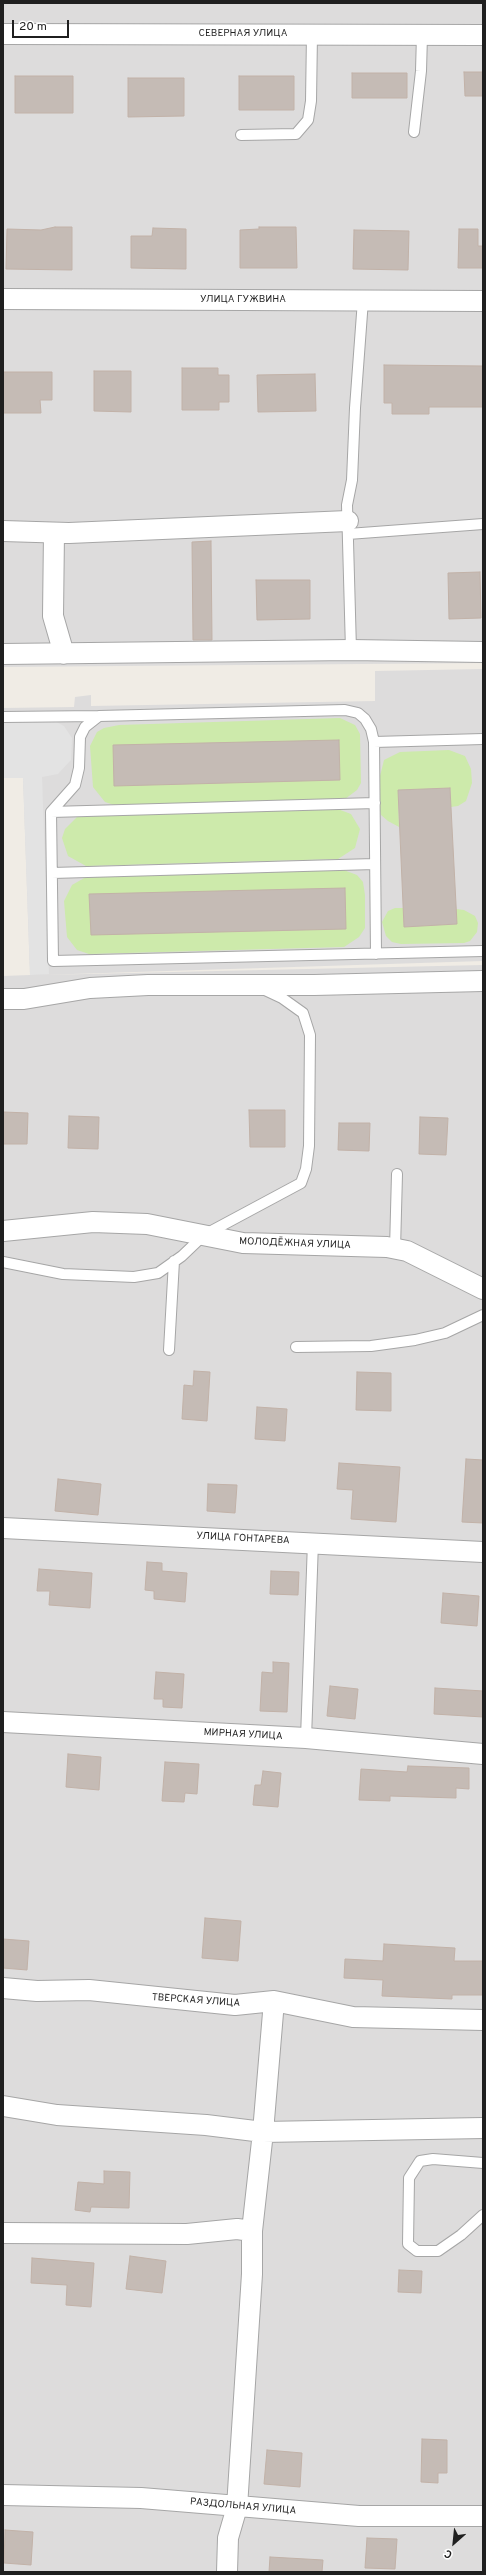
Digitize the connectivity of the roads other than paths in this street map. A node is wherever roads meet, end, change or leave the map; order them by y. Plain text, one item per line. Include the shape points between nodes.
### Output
1 (3, 34) edge
2 (312, 34) junction
3 (422, 35) junction
4 (483, 35) edge
5 (414, 132) dead end
6 (241, 135) dead end
7 (3, 299) edge
8 (363, 300) junction
9 (483, 301) edge
10 (483, 524) edge
11 (348, 528) junction
12 (3, 531) edge
13 (54, 533) junction
14 (351, 650) junction
15 (483, 652) edge
16 (3, 654) edge
17 (64, 654) junction
18 (99, 716) junction
19 (3, 717) edge
20 (483, 739) edge
21 (374, 742) junction
22 (374, 802) junction
23 (51, 812) junction
24 (375, 864) junction
25 (52, 873) junction
26 (483, 952) edge
27 (376, 954) junction
28 (483, 981) edge
29 (256, 985) junction
30 (3, 999) edge
31 (397, 1174) dead end
32 (3, 1231) edge
33 (204, 1235) junction
34 (395, 1249) junction
35 (174, 1261) junction
36 (3, 1262) edge
37 (483, 1290) edge
38 (483, 1315) edge
39 (296, 1348) dead end
40 (169, 1350) dead end
41 (3, 1528) edge
42 (313, 1542) junction
43 (483, 1552) edge
44 (3, 1722) edge
45 (306, 1738) junction
46 (483, 1754) edge
47 (3, 1988) edge
48 (274, 2002) junction
49 (483, 2020) edge
50 (3, 2106) edge
51 (483, 2128) edge
52 (263, 2132) junction
53 (483, 2163) edge
54 (483, 2215) edge
55 (252, 2231) junction
56 (3, 2233) edge
57 (3, 2495) edge
58 (237, 2507) junction
59 (483, 2516) edge
60 (227, 2572) edge

1 - 2 street, СЕВЕРНАЯ УЛИЦА
2 - 3 street, СЕВЕРНАЯ УЛИЦА
2 - 6 lane via 311,101 308,120 296,134
3 - 4 street, СЕВЕРНАЯ УЛИЦА
3 - 5 lane via 421,72
7 - 8 street, УЛИЦА ГУЖВИНА
8 - 9 street, УЛИЦА ГУЖВИНА
8 - 11 lane via 352,480 347,506
10 - 11 lane
11 - 13 street
11 - 14 lane
12 - 13 street
13 - 17 street via 53,616
14 - 15 street
14 - 17 street
16 - 17 street
18 - 19 lane
18 - 21 lane via 345,710 358,713 365,719
18 - 23 lane via 85,727 80,737 79,768 75,785
20 - 21 lane
21 - 22 lane
22 - 23 lane
22 - 24 lane
23 - 25 lane
24 - 25 lane
24 - 27 lane
25 - 27 lane via 53,962
26 - 27 lane
28 - 29 street
29 - 30 street via 90,988 24,999
29 - 33 lane via 282,998 303,1013 310,1035 311,1113 306,1169 301,1183
31 - 34 lane
32 - 33 street, МОЛОДЁЖНАЯ УЛИЦА via 93,1222 147,1224
33 - 34 street, МОЛОДЁЖНАЯ УЛИЦА via 243,1243
33 - 35 lane
34 - 37 street, МОЛОДЁЖНАЯ УЛИЦА via 408,1251
35 - 36 lane via 158,1272 134,1277 63,1274
35 - 40 lane
38 - 39 lane via 445,1334 415,1340 371,1346
41 - 42 street, УЛИЦА ГОНТАРЕВА
42 - 43 street, УЛИЦА ГОНТАРЕВА
42 - 45 lane
44 - 45 street, МИРНАЯ УЛИЦА
45 - 46 street, МИРНАЯ УЛИЦА
47 - 48 street, ТВЕРСКАЯ УЛИЦА via 38,1991 89,1990 235,2006
48 - 49 street, ТВЕРСКАЯ УЛИЦА via 353,2017
48 - 52 street
50 - 52 street via 57,2115 206,2125
51 - 52 street
52 - 55 street
53 - 54 lane via 433,2159 420,2161 409,2178 408,2244 417,2251 438,2252
55 - 56 street via 237,2229 187,2234
55 - 58 street via 252,2274
57 - 58 street, РАЗДОЛЬНАЯ УЛИЦА via 141,2498
58 - 59 street, РАЗДОЛЬНАЯ УЛИЦА via 359,2516
58 - 60 street via 228,2538

